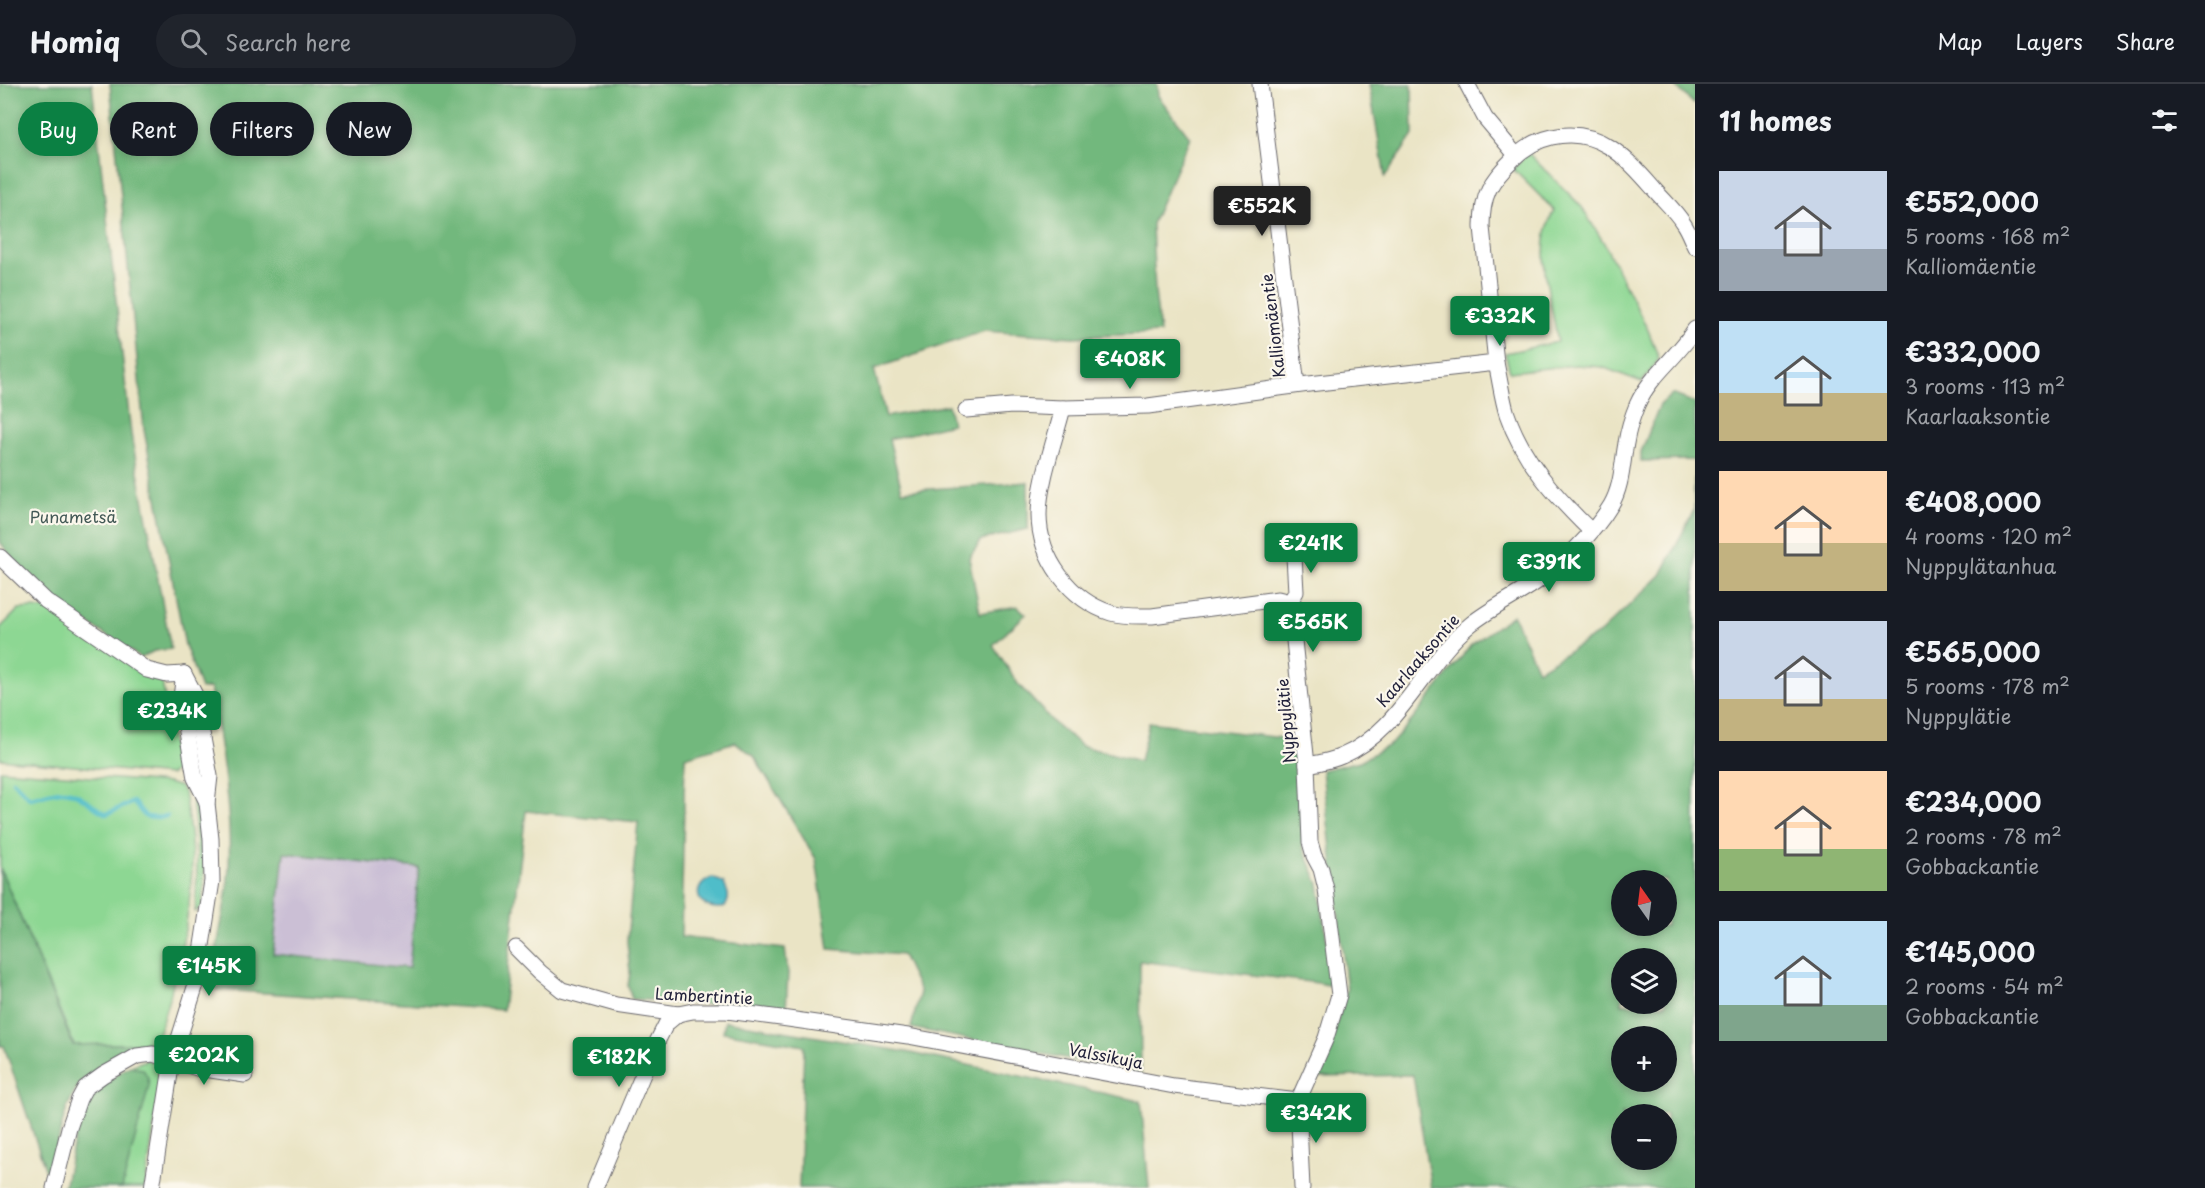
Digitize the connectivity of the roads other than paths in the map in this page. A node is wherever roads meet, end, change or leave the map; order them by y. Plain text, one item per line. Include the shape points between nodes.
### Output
1 (1260, 84) edge
2 (1467, 84) edge
3 (1516, 155) junction
4 (1695, 248) edge
5 (1695, 329) edge
6 (1496, 363) junction
7 (1297, 385) junction
8 (1063, 408) junction
9 (966, 410) dead end
10 (1591, 531) junction
11 (1293, 538) dead end
12 (0, 557) edge
13 (1290, 602) junction
14 (1307, 765) junction
15 (516, 948) dead end
16 (678, 1014) junction
17 (908, 1036) joint
18 (172, 1061) junction
19 (245, 1074) dead end
20 (1298, 1101) junction
21 (54, 1188) edge
22 (153, 1188) edge
23 (595, 1188) edge
24 (1302, 1188) edge

1 - 7 street, Kalliomäentie
2 - 3 street via 1485,118
3 - 4 street via 1533,144 1569,133 1609,146 1632,164 1682,222
3 - 6 street via 1497,174 1482,208
5 - 10 street, Kaarlaaksontie via 1646,387 1631,421 1620,483 1611,504
6 - 7 street
6 - 10 street via 1507,414 1520,443 1538,474
7 - 8 street via 1148,406
8 - 9 street via 1012,406
8 - 13 street via 1039,516 1049,557 1080,597 1106,611 1136,616 1278,599
10 - 14 street, Kaarlaaksontie via 1534,584 1470,625 1375,735 1340,757
11 - 13 street, Nyppylätie via 1296,592
12 - 18 street via 46,601 147,670 184,674 195,695 210,776 210,901 196,984
13 - 14 street, Nyppylätie
14 - 20 street, Nyppylätie via 1310,842 1326,889 1339,995 1326,1038
15 - 16 street, Lambertintie via 562,990 616,1005
16 - 17 street, Lambertintie via 727,1011
16 - 23 street via 666,1024 654,1048
17 - 20 street, Valssikuja via 1174,1086
18 - 19 street
18 - 21 street via 153,1054 137,1056 85,1088 74,1112
18 - 22 street
20 - 24 street

